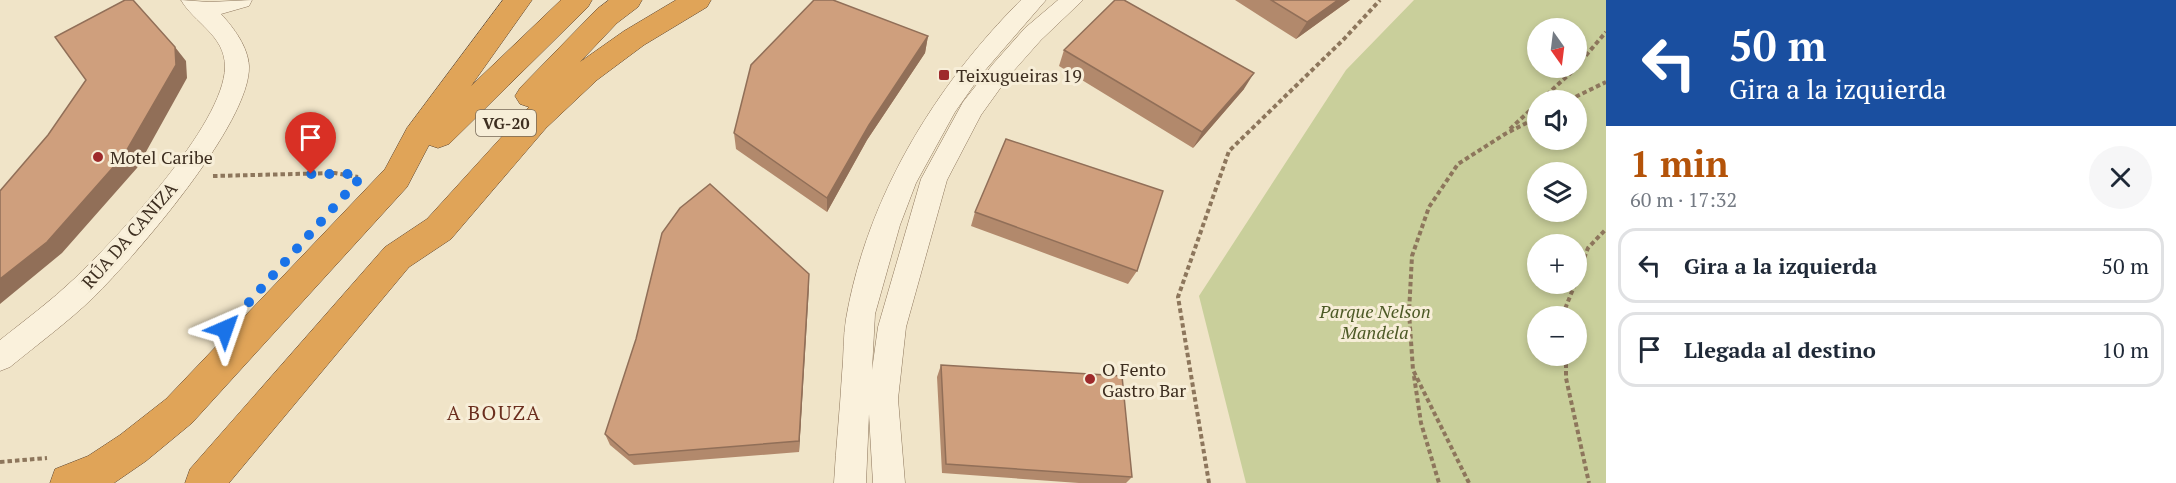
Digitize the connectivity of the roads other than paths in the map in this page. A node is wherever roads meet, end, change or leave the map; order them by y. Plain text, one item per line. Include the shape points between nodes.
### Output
1 (241, 0) edge
2 (518, 0) edge
3 (578, 0) edge
4 (628, 0) edge
5 (697, 0) edge
6 (1035, 0) edge
7 (1072, 0) edge
8 (199, 6) edge
9 (381, 175) junction
10 (397, 257) junction
11 (0, 358) edge
12 (60, 471) edge
13 (204, 483) edge
14 (850, 483) edge
15 (889, 483) edge

1 - 8 street
2 - 9 highway via 418,136
3 - 9 highway, VG-20
4 - 10 highway, VG-20 via 607,16 519,108
5 - 10 highway via 587,72 535,120 439,229
6 - 14 street via 1003,30 959,84 926,137 884,227 861,316
7 - 15 street via 1033,34 1001,70 972,110 934,179 892,327 884,399
8 - 11 street, RÚA DA CANIZA via 219,25 232,47 237,67 233,95 220,122 183,173 93,279
9 - 12 highway via 179,411 102,469
10 - 13 highway

